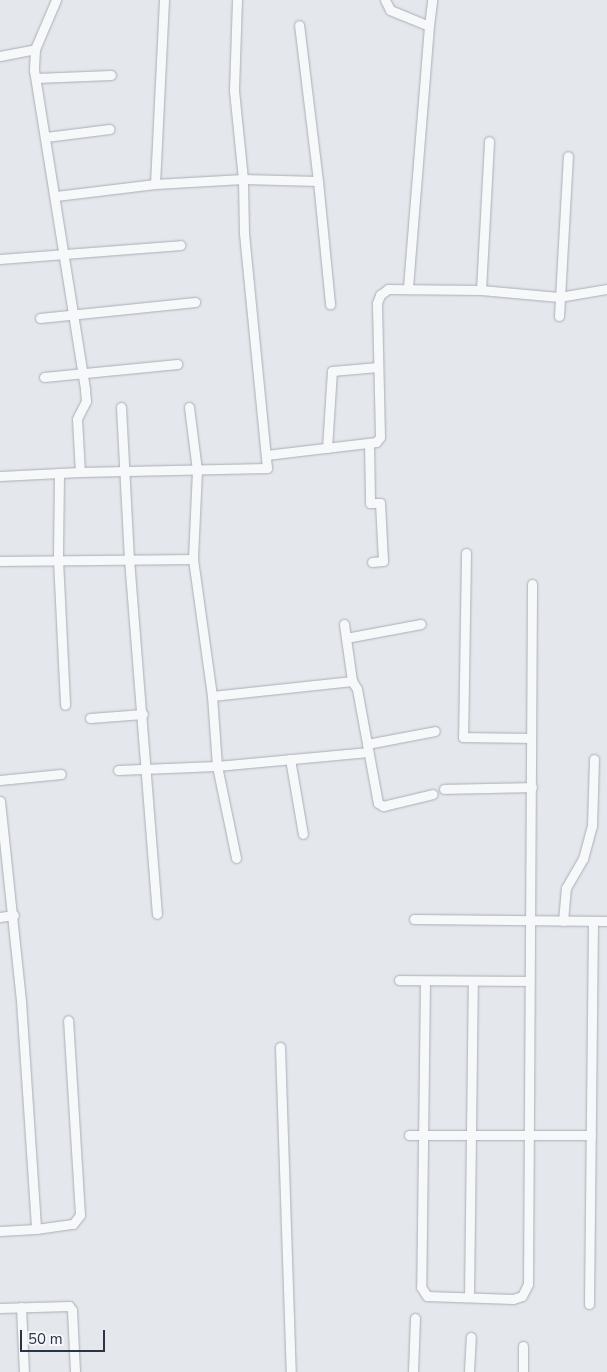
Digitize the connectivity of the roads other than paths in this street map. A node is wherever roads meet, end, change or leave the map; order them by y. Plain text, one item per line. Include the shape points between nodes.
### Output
1 (56, 0) edge
2 (164, 0) edge
3 (237, 0) edge
4 (385, 0) edge
5 (432, 0) edge
6 (299, 25) dead end
7 (429, 26) junction
8 (35, 49) junction
9 (0, 56) edge
10 (111, 75) dead end
11 (36, 78) junction
12 (109, 129) dead end
13 (46, 137) junction
14 (489, 141) dead end
15 (568, 156) dead end
16 (243, 179) junction
17 (318, 181) junction
18 (155, 184) junction
19 (56, 196) junction
20 (180, 245) dead end
21 (61, 254) junction
22 (0, 259) edge
23 (408, 289) junction
24 (480, 290) junction
25 (607, 290) edge
26 (559, 297) junction
27 (195, 302) dead end
28 (330, 304) dead end
29 (73, 314) junction
30 (559, 316) dead end
31 (40, 318) dead end
32 (177, 364) dead end
33 (378, 367) junction
34 (82, 372) junction
35 (44, 377) dead end
36 (121, 407) dead end
37 (189, 407) dead end
38 (368, 443) junction
39 (327, 448) junction
40 (266, 455) junction
41 (196, 470) junction
42 (125, 471) junction
43 (80, 472) junction
44 (59, 473) junction
45 (0, 476) edge
46 (466, 553) dead end
47 (129, 559) junction
48 (193, 559) junction
49 (58, 560) junction
50 (0, 561) edge
51 (372, 562) dead end
52 (532, 584) dead end
53 (344, 624) dead end
54 (421, 624) dead end
55 (346, 638) junction
56 (352, 680) junction
57 (212, 696) junction
58 (65, 705) dead end
59 (143, 714) junction
60 (90, 718) dead end
61 (436, 731) dead end
62 (532, 738) junction
63 (367, 748) junction
64 (290, 759) junction
65 (594, 759) dead end
66 (217, 766) junction
67 (148, 768) junction
68 (118, 770) dead end
69 (62, 774) dead end
70 (0, 780) edge
71 (532, 787) junction
72 (444, 789) dead end
73 (433, 794) dead end
74 (0, 801) edge
75 (303, 834) dead end
76 (236, 858) dead end
77 (157, 914) dead end
78 (14, 915) junction
79 (0, 917) edge
80 (414, 919) dead end
81 (531, 920) junction
82 (563, 921) junction
83 (593, 921) junction
84 (607, 921) edge
85 (399, 980) dead end
86 (425, 980) junction
87 (473, 981) junction
88 (529, 982) junction
89 (68, 1020) dead end
90 (280, 1047) dead end
91 (409, 1135) dead end
92 (422, 1135) junction
93 (471, 1135) junction
94 (528, 1135) junction
95 (591, 1135) junction
96 (36, 1229) junction
97 (0, 1231) edge
98 (469, 1297) junction
99 (589, 1304) dead end
100 (21, 1307) junction
101 (0, 1308) edge
102 (415, 1318) dead end
103 (471, 1337) dead end
104 (523, 1346) dead end
105 (24, 1372) edge
106 (74, 1372) edge
107 (291, 1372) edge
108 (413, 1372) edge
109 (469, 1372) edge
110 (523, 1372) edge

1 - 8 street
2 - 18 street
3 - 16 street via 234,90
4 - 7 street via 390,10
5 - 7 street
6 - 17 street
7 - 23 street
8 - 9 street
8 - 11 street
10 - 11 street
11 - 13 street
12 - 13 street
13 - 19 street
14 - 24 street
15 - 26 street
16 - 17 street
16 - 18 street
16 - 40 street via 244,233
17 - 28 street
18 - 19 street
19 - 21 street
20 - 21 street
21 - 22 street
21 - 29 street
23 - 24 street
23 - 33 street via 388,289 380,295
24 - 26 street
25 - 26 street
26 - 30 street
27 - 29 street
29 - 31 street
29 - 34 street
32 - 34 street
33 - 38 street via 380,436 376,442
33 - 39 street via 332,371
34 - 35 street
34 - 43 street via 86,400 77,419
36 - 42 street
37 - 41 street
38 - 39 street
38 - 51 street via 370,503 380,503 383,561
39 - 40 street
40 - 41 street via 267,468
41 - 42 street
41 - 48 street
42 - 43 street
42 - 47 street
43 - 44 street
44 - 45 street
44 - 49 street
46 - 62 street via 463,737
47 - 48 street
47 - 49 street
47 - 59 street
48 - 57 street
49 - 50 street
49 - 58 street
52 - 62 street
53 - 55 street
54 - 55 street
55 - 56 street
56 - 57 street
56 - 63 street via 357,689
57 - 66 street
59 - 60 street
59 - 67 street
61 - 63 street
62 - 71 street
63 - 64 street
63 - 73 street via 380,805
64 - 66 street
64 - 75 street
65 - 82 street via 592,826 583,859 566,888
66 - 67 street
66 - 76 street
67 - 68 street
67 - 77 street
69 - 70 street
71 - 72 street
71 - 81 street
74 - 78 street
78 - 79 street
78 - 96 street
80 - 81 street
81 - 82 street
81 - 88 street
82 - 83 street
83 - 84 street
83 - 95 street
85 - 86 street
86 - 87 street
86 - 92 street
87 - 88 street
87 - 93 street
88 - 94 street
89 - 96 street via 80,1215 73,1224
90 - 107 street
91 - 92 street
92 - 93 street
92 - 98 street via 421,1288 427,1296
93 - 94 street
93 - 98 street
94 - 95 street
94 - 98 street via 525,1291 513,1299
95 - 99 street
96 - 97 street
100 - 101 street
100 - 105 street
100 - 106 street via 69,1306 72,1310
102 - 108 street
103 - 109 street
104 - 110 street

